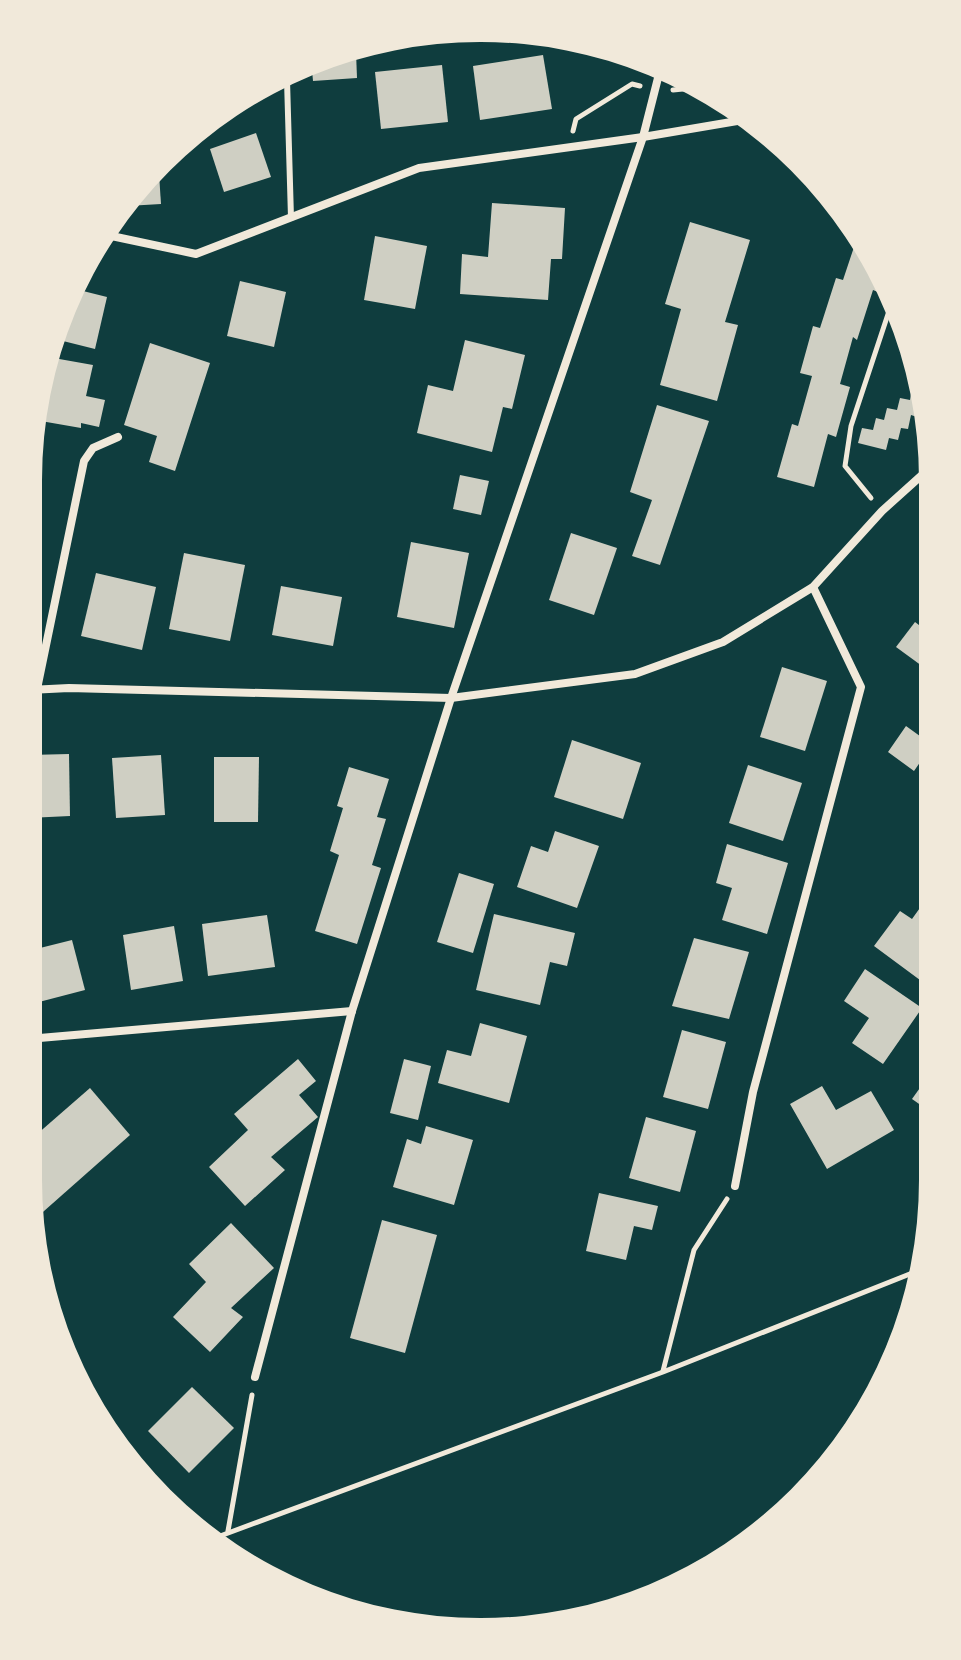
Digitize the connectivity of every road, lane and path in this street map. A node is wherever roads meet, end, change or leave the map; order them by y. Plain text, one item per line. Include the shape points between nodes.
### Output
1 (657, 79) edge
2 (287, 87) edge
3 (678, 89) edge
4 (654, 91) junction
5 (732, 122) edge
6 (643, 137) junction
7 (569, 147) junction
8 (291, 218) junction
9 (116, 237) edge
10 (887, 316) edge
11 (118, 437) dead end
12 (919, 478) edge
13 (882, 511) junction
14 (813, 587) junction
15 (42, 650) edge
16 (42, 690) edge
17 (451, 698) junction
18 (352, 1011) junction
19 (42, 1038) edge
20 (735, 1186) joint
21 (909, 1275) edge
22 (663, 1372) junction
23 (255, 1377) joint
24 (228, 1532) junction
25 (223, 1534) edge

1 - 4 street
2 - 8 lane
3 - 4 path
4 - 6 street
4 - 7 path via 632,84 576,119
5 - 6 street
6 - 7 street
6 - 17 street
7 - 8 street via 419,168
8 - 9 street via 196,254
10 - 13 path via 851,426 845,466
11 - 15 street via 93,448 84,461
12 - 13 street
13 - 14 street
14 - 17 street via 723,642 635,674
14 - 20 street via 861,687 753,1092
16 - 17 street
17 - 18 street
18 - 19 street
18 - 23 street
20 - 22 path via 694,1250
21 - 22 path
22 - 24 path
23 - 24 path
24 - 25 path

